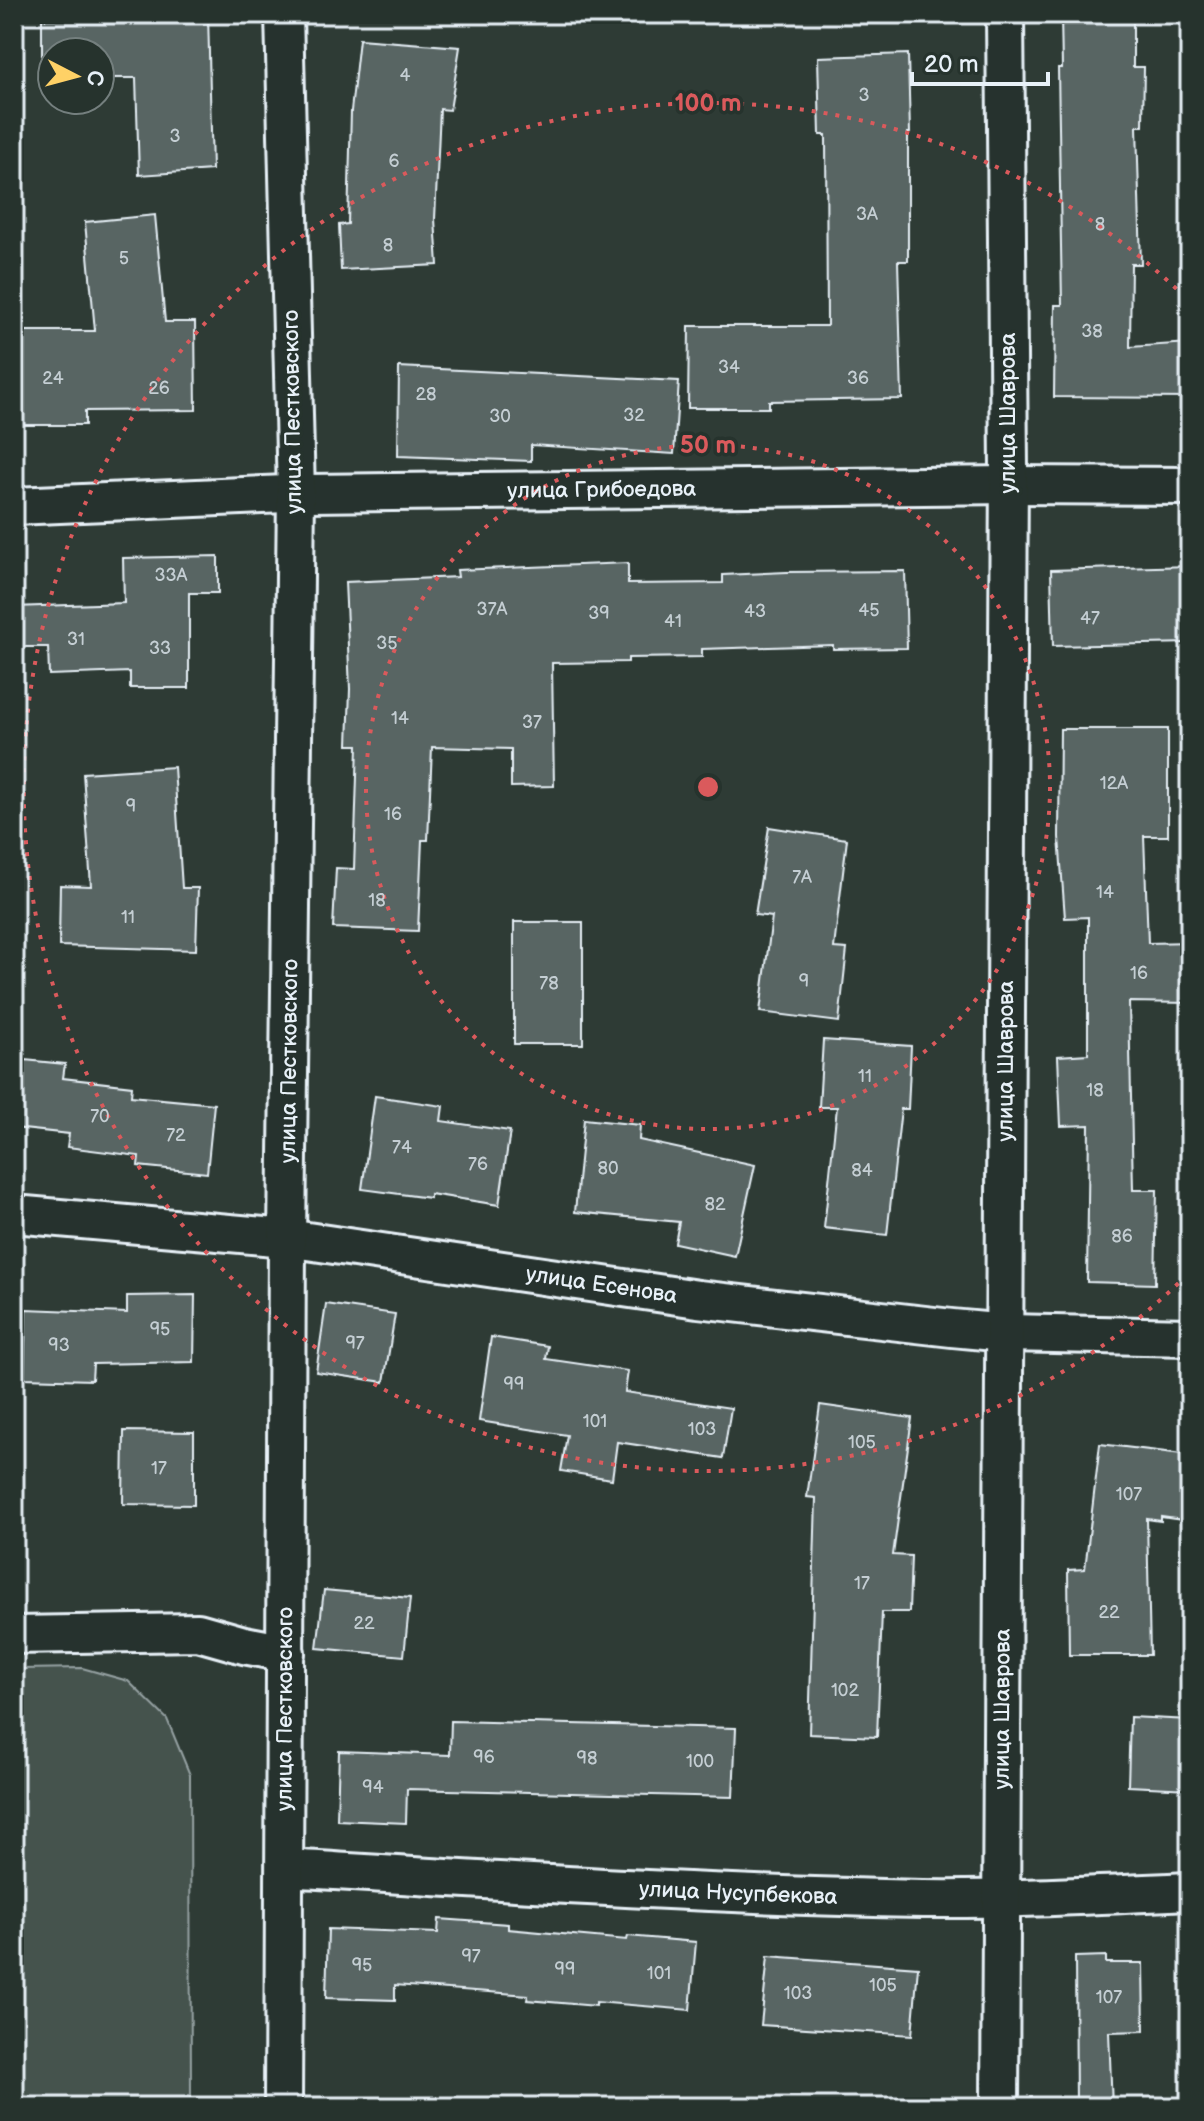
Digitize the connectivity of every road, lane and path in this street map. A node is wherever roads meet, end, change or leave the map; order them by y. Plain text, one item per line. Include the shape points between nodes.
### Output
1 (284, 14) edge
2 (1005, 14) edge
3 (1009, 485) junction
4 (1190, 486) edge
5 (296, 494) junction
6 (14, 506) edge
7 (14, 1214) edge
8 (287, 1238) junction
9 (1006, 1333) junction
10 (1190, 1337) edge
11 (14, 1635) edge
12 (286, 1653) junction
13 (285, 1868) junction
14 (1190, 1891) edge
15 (1002, 1899) junction
16 (283, 2107) edge
17 (1000, 2107) edge

1 - 5 street, улица Пестковского
2 - 3 street, улица Шаврова
3 - 4 street, улица Грибоедова
3 - 5 street, улица Грибоедова
3 - 9 street, улица Шаврова
5 - 6 street, улица Грибоедова
5 - 8 street, улица Пестковского
7 - 8 street, улица Есенова
8 - 9 street, улица Есенова via 698,1299
8 - 12 street, улица Пестковского
9 - 10 street, улица Есенова
9 - 15 street, улица Шаврова
11 - 12 street via 198,1632
12 - 13 street, улица Пестковского
13 - 15 street, улица Нусупбекова via 629,1888
13 - 16 street, улица Пестковского
14 - 15 street, улица Нусупбекова
15 - 17 street, улица Шаврова

